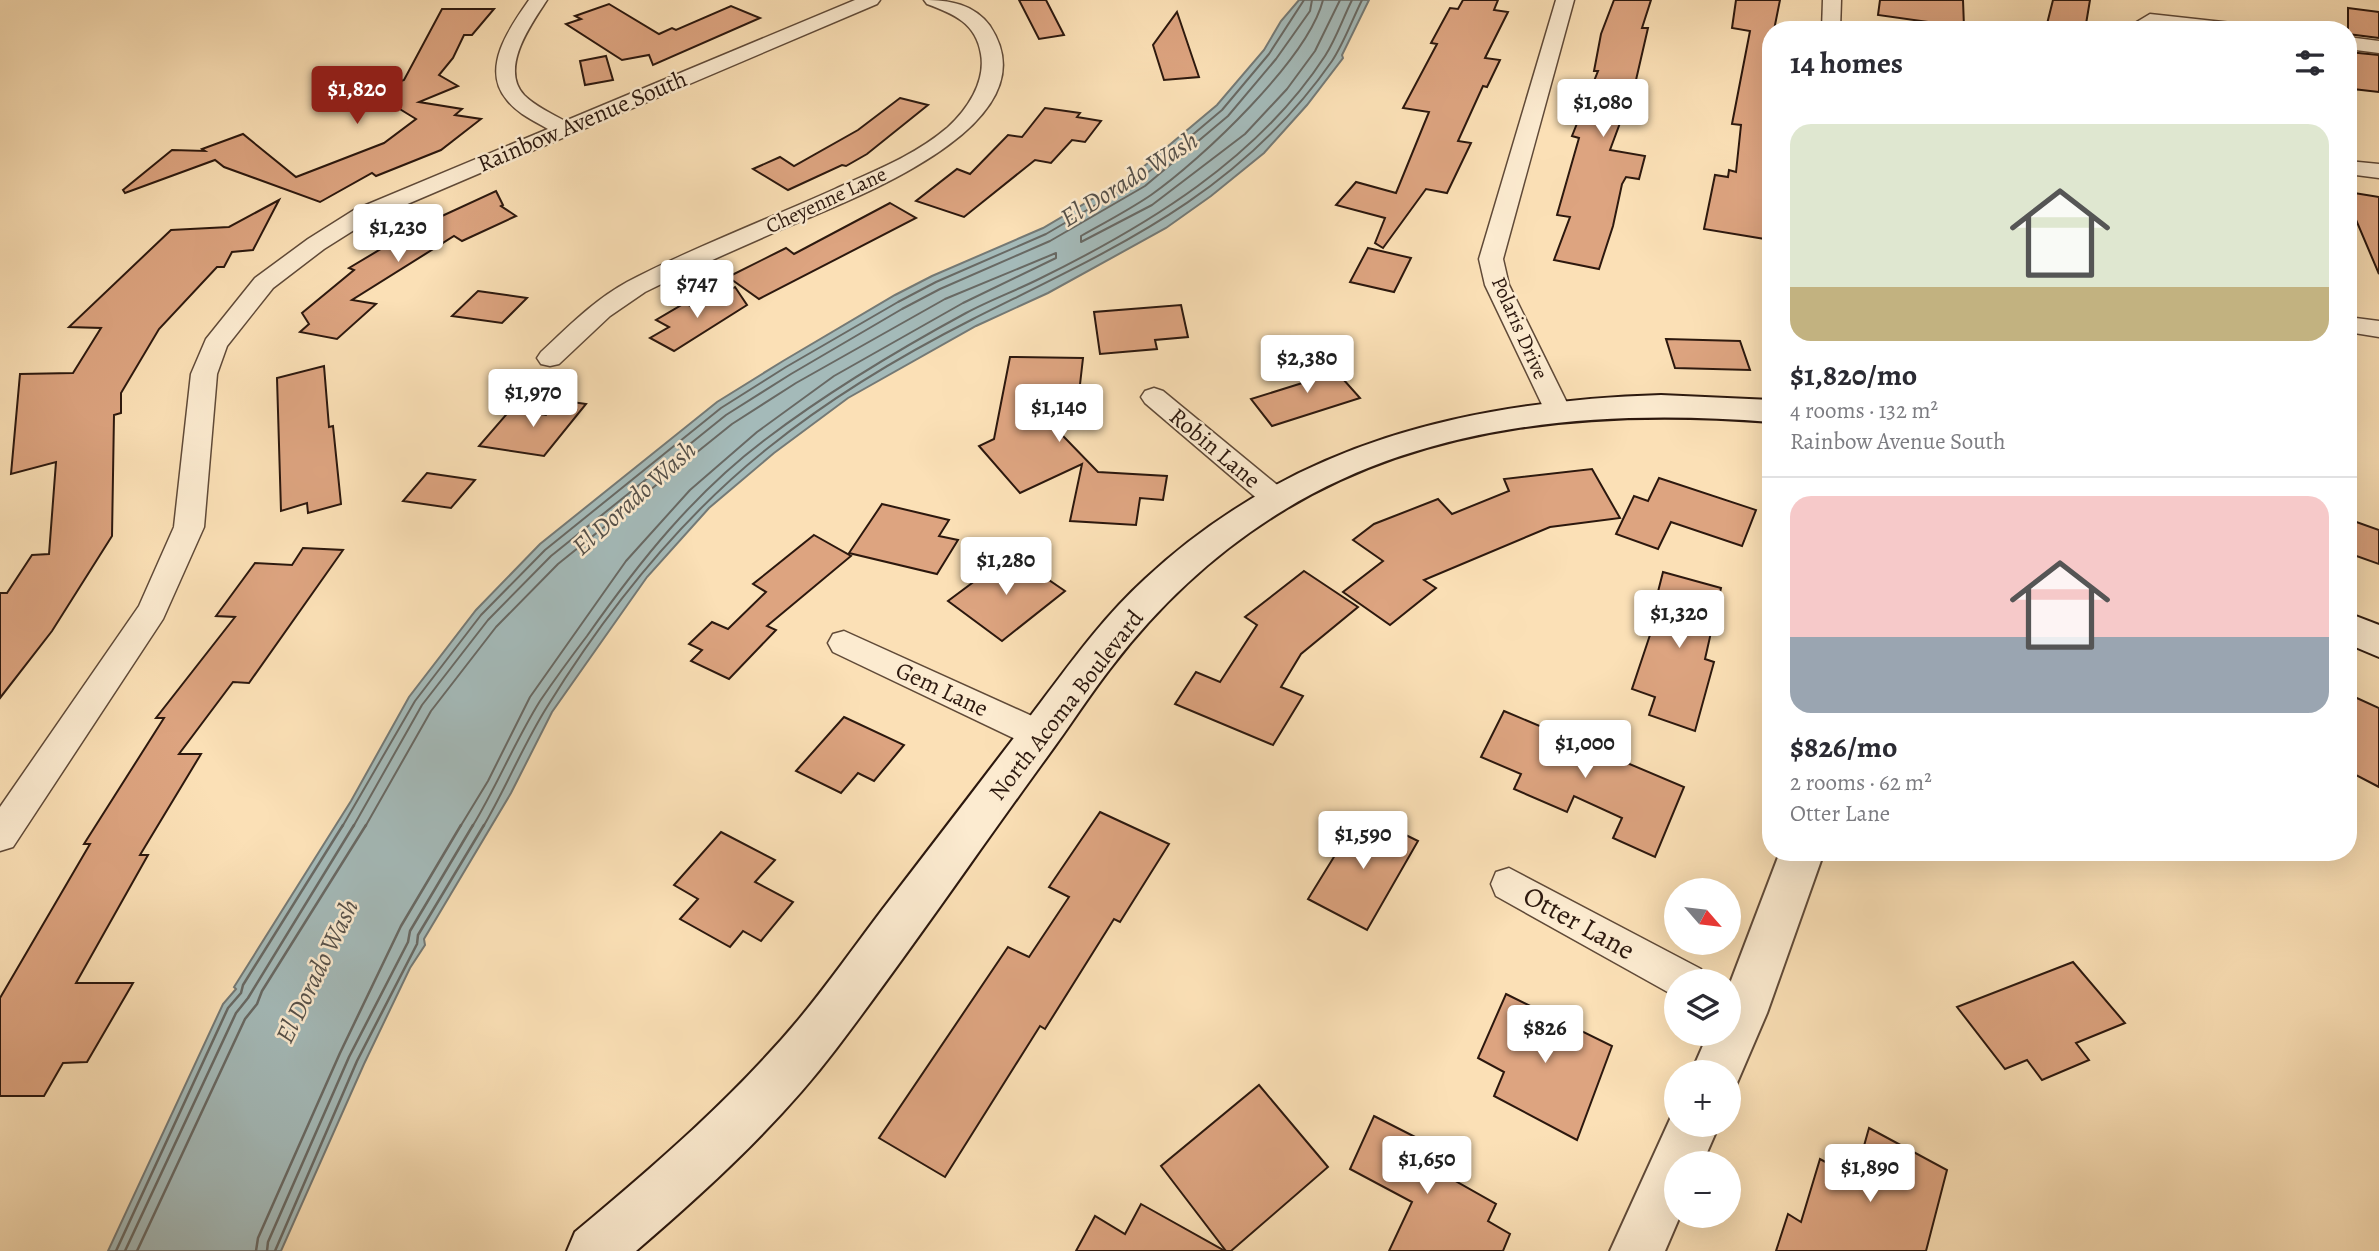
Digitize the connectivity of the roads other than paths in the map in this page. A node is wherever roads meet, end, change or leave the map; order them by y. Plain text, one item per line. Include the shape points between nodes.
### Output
1 (538, 0) edge
2 (871, 0) edge
3 (933, 0) edge
4 (1565, 0) edge
5 (1832, 0) edge
6 (1831, 21) edge
7 (2357, 44) edge
8 (2379, 47) edge
9 (563, 129) junction
10 (2357, 168) edge
11 (2379, 171) edge
12 (2357, 325) edge
13 (2379, 329) edge
14 (550, 358) dead end
15 (1154, 397) dead end
16 (1762, 410) edge
17 (1559, 413) junction
18 (1277, 500) junction
19 (2357, 631) edge
20 (2379, 642) edge
21 (844, 643) dead end
22 (1040, 735) junction
23 (0, 836) edge
24 (1798, 861) edge
25 (1509, 884) dead end
26 (1664, 969) edge
27 (1741, 997) edge
28 (1688, 1137) edge
29 (594, 1251) edge
30 (1637, 1251) edge

1 - 9 street via 511,47 504,72 514,96
2 - 9 street, Rainbow Avenue South
3 - 14 street, Cheyenne Lane via 971,15 986,33 991,49 993,69 984,95 956,130 927,152 879,177 632,289 593,317
4 - 17 street, Polaris Drive via 1491,259 1497,285
5 - 6 street
7 - 8 street
9 - 23 street, Rainbow Avenue South via 362,215 264,283 215,345 204,374 189,527 152,611
10 - 11 street
12 - 13 street
15 - 18 street, Robin Lane
16 - 17 main road, North Acoma Boulevard via 1660,404
17 - 18 main road, North Acoma Boulevard via 1503,420 1393,448 1333,469
18 - 22 main road, North Acoma Boulevard via 1171,576 1109,641
19 - 20 main road
21 - 22 street, Gem Lane
22 - 29 main road, North Acoma Boulevard via 814,1037 675,1183
24 - 27 main road
25 - 26 street, Otter Lane
28 - 30 main road

